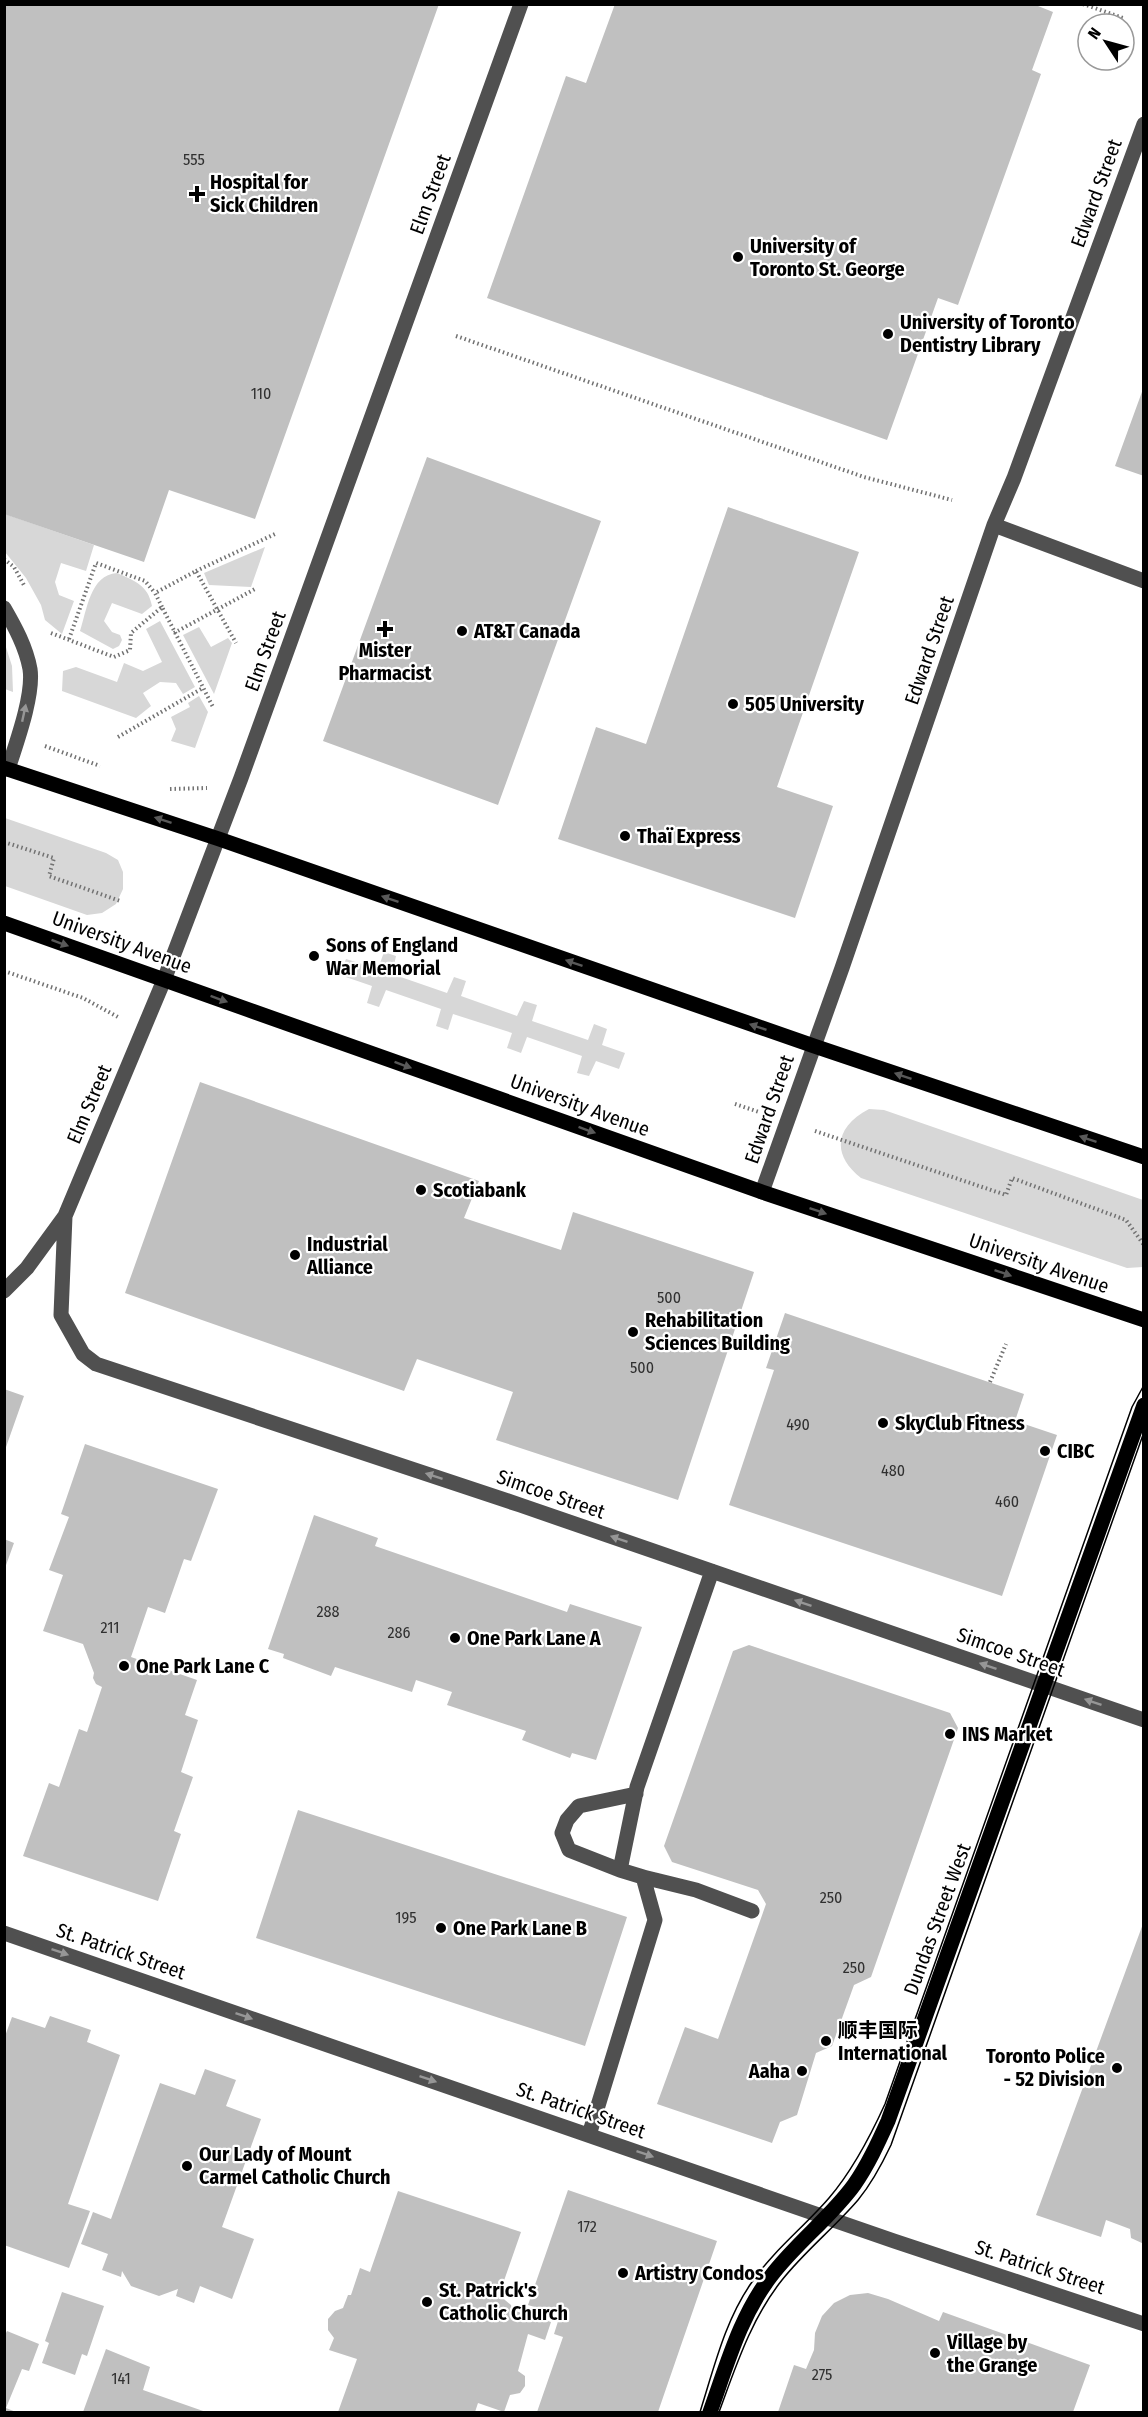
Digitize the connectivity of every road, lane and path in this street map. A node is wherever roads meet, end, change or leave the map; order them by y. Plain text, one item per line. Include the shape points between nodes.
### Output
1 (521, 4) edge
2 (1083, 4) edge
3 (1106, 12) edge
4 (1143, 124) edge
5 (456, 336) dead end
6 (952, 500) dead end
7 (994, 525) junction
8 (275, 534) dead end
9 (196, 571) junction
10 (1143, 581) edge
11 (255, 589) dead end
12 (154, 593) junction
13 (162, 607) junction
14 (4, 608) edge
15 (218, 610) junction
16 (46, 631) dead end
17 (174, 633) junction
18 (69, 639) junction
19 (236, 643) dead end
20 (203, 687) junction
21 (213, 707) dead end
22 (118, 737) dead end
23 (6, 768) edge
24 (219, 839) junction
25 (4, 842) edge
26 (120, 901) dead end
27 (4, 923) edge
28 (4, 971) edge
29 (164, 980) junction
30 (83, 998) dead end
31 (814, 1046) junction
32 (735, 1104) dead end
33 (787, 1122) junction
34 (1143, 1157) edge
35 (762, 1192) junction
36 (65, 1216) junction
37 (1143, 1245) edge
38 (4, 1291) edge
39 (1143, 1320) edge
40 (1006, 1344) dead end
41 (990, 1382) dead end
42 (1143, 1406) edge
43 (712, 1571) junction
44 (1043, 1685) junction
45 (1143, 1720) edge
46 (636, 1794) junction
47 (621, 1870) junction
48 (643, 1877) junction
49 (752, 1911) dead end
50 (4, 1933) edge
51 (589, 2135) junction
52 (825, 2216) junction
53 (1143, 2324) edge
54 (710, 2412) edge

1 - 24 street, Elm Street
2 - 3 path
4 - 7 street, Edward Street
5 - 6 path via 864,477
7 - 10 street
7 - 31 street, Edward Street
8 - 9 path
9 - 12 path
9 - 15 path
11 - 15 path
12 - 13 path
12 - 18 path via 145,581 96,563
13 - 17 path
13 - 18 path via 131,633 130,650 114,657
23 -> 14 street via 26,710 30,670 18,633
15 - 17 path
15 - 19 path
16 - 18 path
17 - 20 path
20 - 21 path
20 - 22 path
24 -> 23 main road
24 - 29 street, Elm Street
31 -> 24 main road
25 - 26 path via 54,858 49,876
27 -> 29 main road, University Avenue
28 - 30 path
29 -> 35 main road, University Avenue
29 - 36 street, Elm Street
31 - 33 street, Edward Street
34 -> 31 main road
32 - 33 path
33 - 35 street, Edward Street
33 - 37 path via 1006,1195 1012,1178 1126,1220
35 -> 39 main road, University Avenue
36 - 38 street, Elm Street via 27,1268
43 -> 36 street, Simcoe Street via 96,1364 83,1354 61,1315
40 - 41 path
42 - 44 main road, Dundas Street West
44 -> 43 street, Simcoe Street
43 - 46 street
45 -> 44 street, Simcoe Street
44 - 52 main road, Dundas Street West via 888,2121 872,2157 844,2197
46 - 47 street
46 - 47 street via 579,1806 562,1833 569,1850
47 - 48 street
48 - 49 street via 696,1890
48 - 51 street via 655,1920
50 -> 51 street, St. Patrick Street
51 -> 52 street, St. Patrick Street
52 - 53 street, St. Patrick Street
52 - 54 main road, Dundas Street West via 770,2276 749,2308

